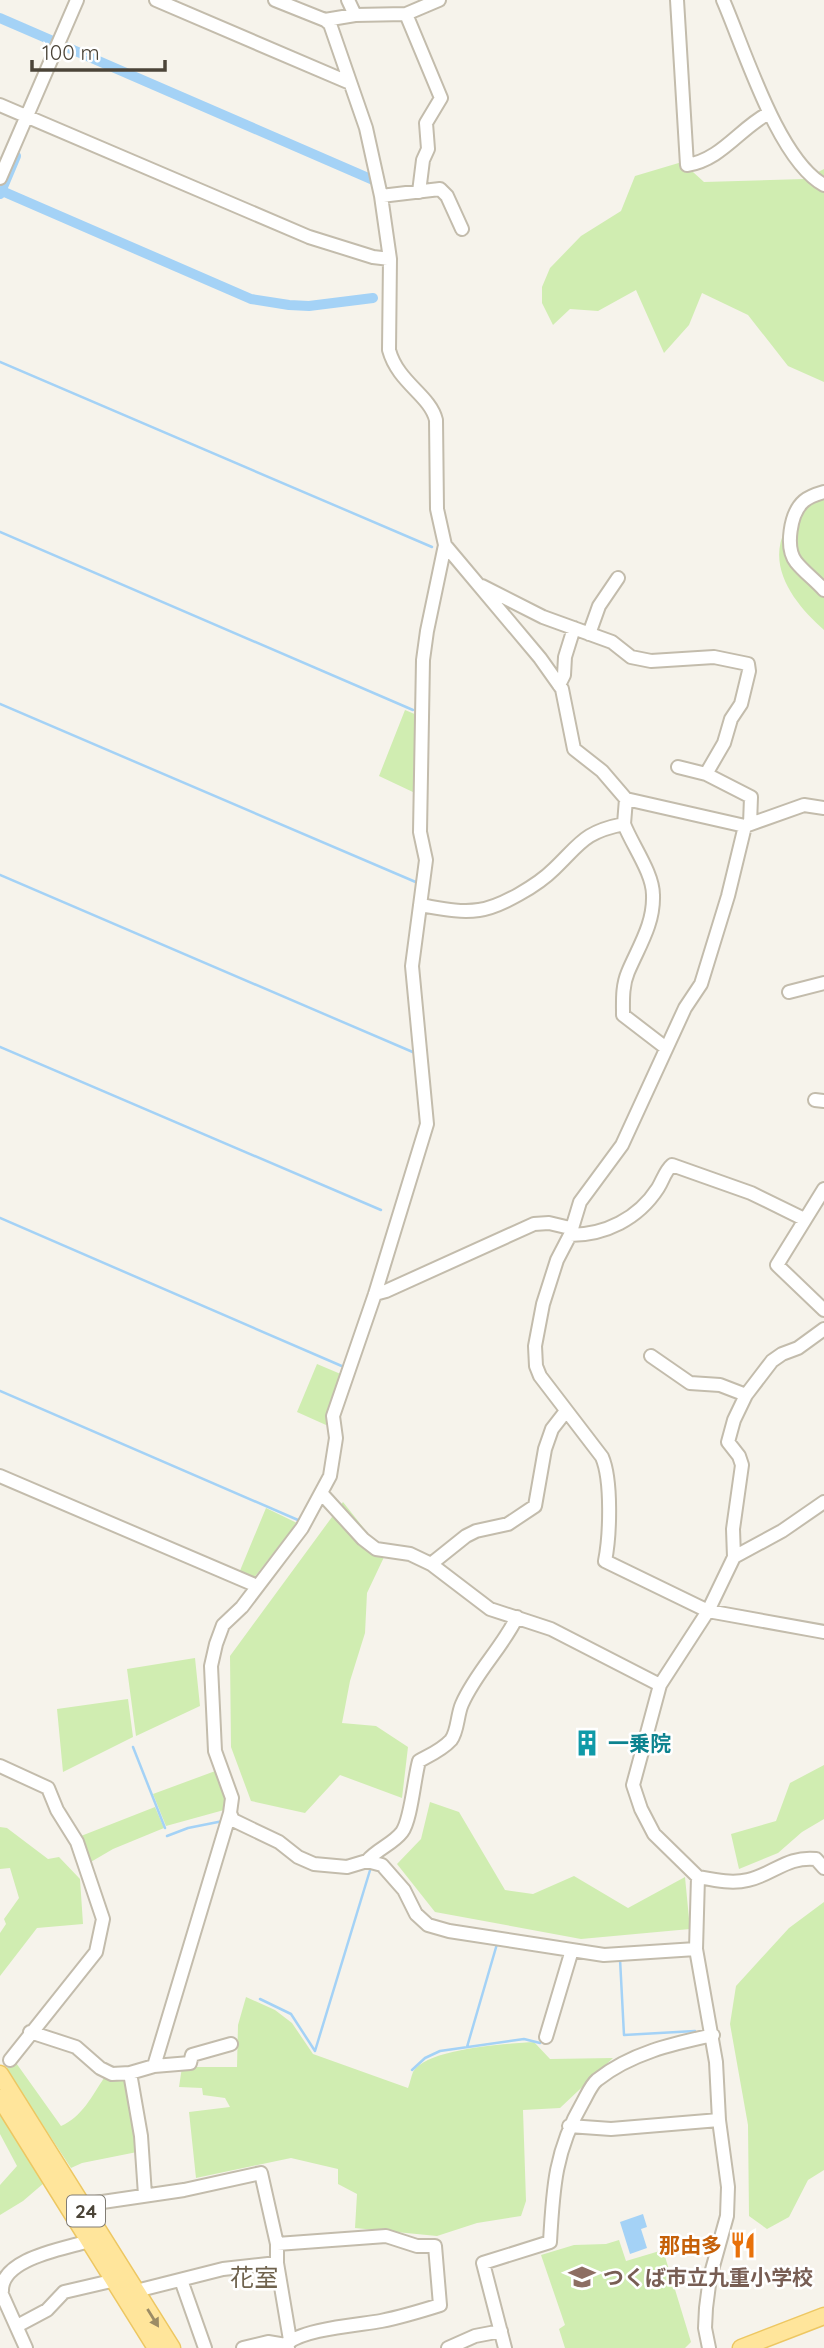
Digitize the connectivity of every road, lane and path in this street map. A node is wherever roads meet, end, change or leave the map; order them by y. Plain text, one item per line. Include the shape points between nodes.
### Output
1 (77, 0) edge
2 (156, 0) edge
3 (275, 0) edge
4 (348, 0) edge
5 (439, 0) edge
6 (677, 0) edge
7 (723, 0) edge
8 (406, 14) junction
9 (355, 15) junction
10 (325, 20) junction
11 (350, 83) junction
12 (0, 105) edge
13 (769, 113) junction
14 (26, 117) junction
15 (0, 178) edge
16 (824, 185) edge
17 (419, 192) junction
18 (381, 196) junction
19 (462, 229) dead end
20 (390, 259) junction
21 (824, 492) edge
22 (445, 545) junction
23 (618, 578) dead end
24 (475, 583) junction
25 (824, 590) edge
26 (574, 628) junction
27 (589, 634) junction
28 (559, 685) junction
29 (678, 767) dead end
30 (706, 774) junction
31 (626, 799) junction
32 (824, 808) edge
33 (624, 824) junction
34 (747, 825) junction
35 (420, 905) junction
36 (824, 983) edge
37 (789, 992) dead end
38 (666, 1048) junction
39 (824, 1189) edge
40 (804, 1219) junction
41 (570, 1231) junction
42 (375, 1294) junction
43 (824, 1310) edge
44 (824, 1329) edge
45 (651, 1356) dead end
46 (746, 1395) junction
47 (566, 1411) junction
48 (0, 1476) edge
49 (322, 1494) junction
50 (824, 1502) edge
51 (734, 1557) junction
52 (431, 1564) junction
53 (257, 1586) junction
54 (708, 1611) junction
55 (517, 1617) junction
56 (824, 1632) edge
57 (660, 1685) junction
58 (0, 1766) edge
59 (230, 1813) junction
60 (367, 1861) junction
61 (824, 1868) edge
62 (698, 1877) junction
63 (696, 1949) junction
64 (572, 1950) junction
65 (30, 2032) junction
66 (713, 2035) junction
67 (546, 2037) dead end
68 (231, 2044) dead end
69 (10, 2060) dead end
70 (154, 2066) junction
71 (130, 2073) junction
72 (0, 2074) edge
73 (0, 2098) edge
74 (719, 2120) junction
75 (569, 2126) junction
76 (145, 2195) junction
77 (82, 2206) junction
78 (89, 2239) junction
79 (277, 2244) junction
80 (277, 2263) junction
81 (112, 2279) junction
82 (181, 2280) junction
83 (1, 2290) edge
84 (136, 2291) junction
85 (824, 2316) edge
86 (17, 2326) junction
87 (501, 2331) junction
88 (288, 2344) edge
89 (26, 2348) edge
90 (156, 2348) edge
91 (172, 2348) edge
92 (205, 2348) edge
93 (243, 2348) edge
94 (448, 2348) edge
95 (505, 2348) edge
96 (709, 2348) edge
97 (741, 2348) edge

1 - 14 street
2 - 11 street
3 - 10 street
4 - 9 street
5 - 8 street
6 - 13 street via 687,165 723,150
7 - 13 street
8 - 9 street
8 - 17 street via 442,98 426,123 428,149
9 - 10 street
10 - 11 street
11 - 18 street via 372,148
12 - 14 street
13 - 16 street via 794,155
14 - 15 street
14 - 20 street via 309,237
17 - 18 street
17 - 19 street via 440,190 447,196
18 - 20 street
20 - 22 street via 389,350 405,381 434,410 437,509
21 - 25 street via 800,505 789,545 796,562
22 - 24 street
22 - 35 street via 423,660 421,832 426,860
23 - 27 street via 599,606
24 - 26 street
24 - 28 street
26 - 27 street
26 - 28 street
27 - 30 street via 612,642 631,657 651,661 715,657 748,664 741,704
28 - 31 street via 574,749 602,771
29 - 30 street
30 - 34 street via 751,797
31 - 33 street
31 - 34 street
32 - 34 street via 804,805
33 - 35 street via 599,829 581,839 534,886 480,911
33 - 38 street via 653,894 649,930 625,982 623,1015
34 - 38 street via 701,984
35 - 42 street via 412,965 427,1124
36 - 37 street
38 - 41 street via 622,1144 580,1202
39 - 40 street
40 - 41 street via 751,1193 672,1165 657,1190 628,1220 602,1232
40 - 43 street via 777,1265
41 - 42 street via 549,1223 534,1224
41 - 47 street via 543,1304 536,1346 536,1366
42 - 49 street via 333,1416 335,1449
44 - 46 street via 772,1362
45 - 46 street via 690,1383 720,1385
46 - 51 street via 728,1441 743,1465 733,1529
47 - 52 street via 552,1429 545,1449 535,1506 508,1524 466,1536
47 - 54 street via 607,1469 605,1561
48 - 53 street
49 - 52 street via 376,1549 410,1554
49 - 53 street
50 - 51 street
51 - 54 street
52 - 55 street via 490,1609
53 - 59 street via 223,1625 211,1666 215,1751 232,1798
54 - 56 street
54 - 57 street
55 - 57 street via 551,1629
55 - 60 street via 471,1687 453,1738 419,1761 408,1820 400,1834
57 - 62 street via 633,1785 654,1834
58 - 65 street via 48,1788 76,1842 103,1919 96,1952
59 - 60 street via 233,1820 314,1864 347,1867
59 - 70 street
60 - 64 street via 382,1865 394,1876 416,1914 428,1925
61 - 62 street via 816,1859 804,1858 749,1880
62 - 63 street
63 - 64 street via 604,1955
63 - 66 street
64 - 67 street
65 - 69 street
65 - 71 street via 76,2047 112,2074
66 - 74 street
66 - 75 street via 668,2045 621,2064 595,2081
68 - 70 street via 192,2055 190,2063
70 - 71 street
71 - 76 street
72 - 77 main road, 24
73 - 78 main road, 24
74 - 75 street via 611,2129
74 - 96 street via 727,2216 710,2277 705,2328
75 - 87 street via 557,2161 550,2242 483,2263
76 - 77 street
76 - 79 street via 261,2173
77 - 84 main road, 24
78 - 81 main road, 24
78 - 83 street via 29,2258 5,2277
79 - 80 street
79 - 88 street via 386,2236 417,2246 435,2246 440,2305 382,2321 321,2330
80 - 82 street via 223,2269
80 - 88 street
81 - 86 street via 64,2292 47,2311
81 - 90 main road, 24
82 - 84 street
82 - 92 street
83 - 86 street
84 -> 91 main road, 24
85 - 97 main road
86 - 89 street
87 - 94 street
87 - 95 street
88 - 93 street via 268,2342

